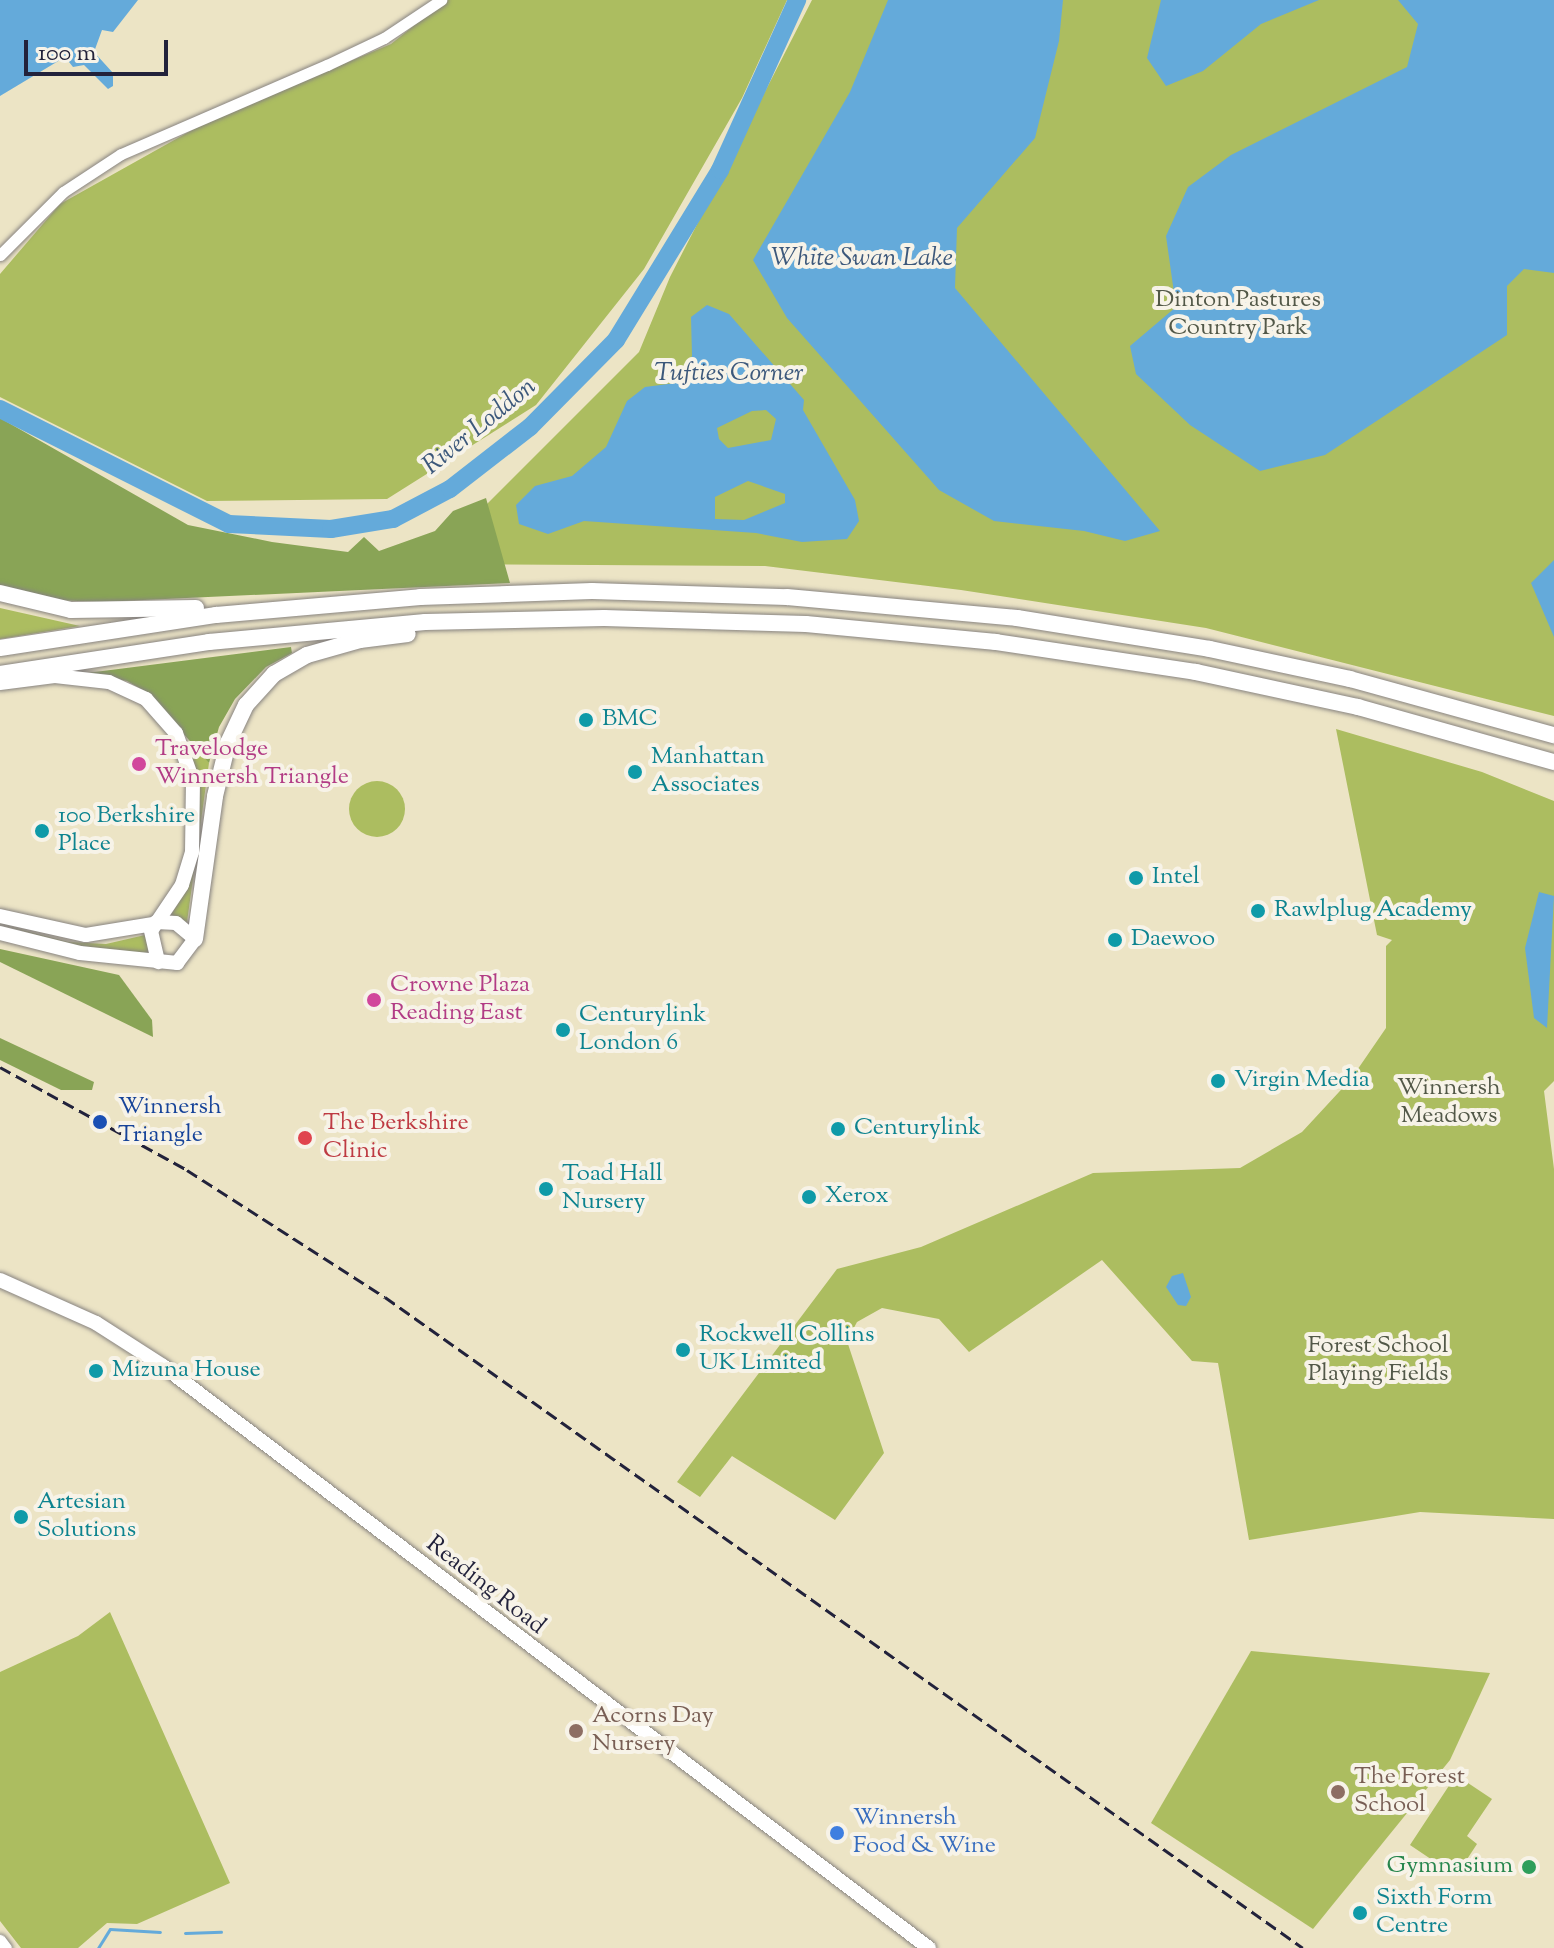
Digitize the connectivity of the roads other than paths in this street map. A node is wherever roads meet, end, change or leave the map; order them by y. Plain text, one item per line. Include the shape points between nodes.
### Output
1 (441, 0) edge
2 (0, 255) edge
3 (0, 593) edge
4 (270, 608) junction
5 (557, 618) junction
6 (0, 648) edge
7 (0, 674) edge
8 (0, 683) edge
9 (1554, 735) edge
10 (1554, 762) edge
11 (0, 916) edge
12 (154, 923) junction
13 (0, 933) edge
14 (195, 939) junction
15 (158, 962) junction
16 (0, 1280) edge
17 (0, 1940) edge
18 (6, 1948) edge
19 (929, 1948) edge

1 - 2 street via 384,38 121,154 63,192
3 - 4 highway via 86,611
4 - 6 highway
4 - 9 highway via 592,591 921,607 1128,634 1272,661
5 - 7 highway via 265,635
5 - 10 highway via 806,624 1065,651 1312,697
5 - 14 highway via 360,640 313,653 274,674 246,705 228,743 215,796
8 - 12 main road via 55,676 109,682 146,699 173,726 193,781 192,852 185,880
11 - 12 main road via 74,934 121,932
12 - 14 main road via 176,923
12 - 15 main road via 151,946
13 - 15 main road via 80,953
14 - 15 main road via 177,963
16 - 19 main road, Reading Road via 96,1323 163,1366
17 - 18 street

